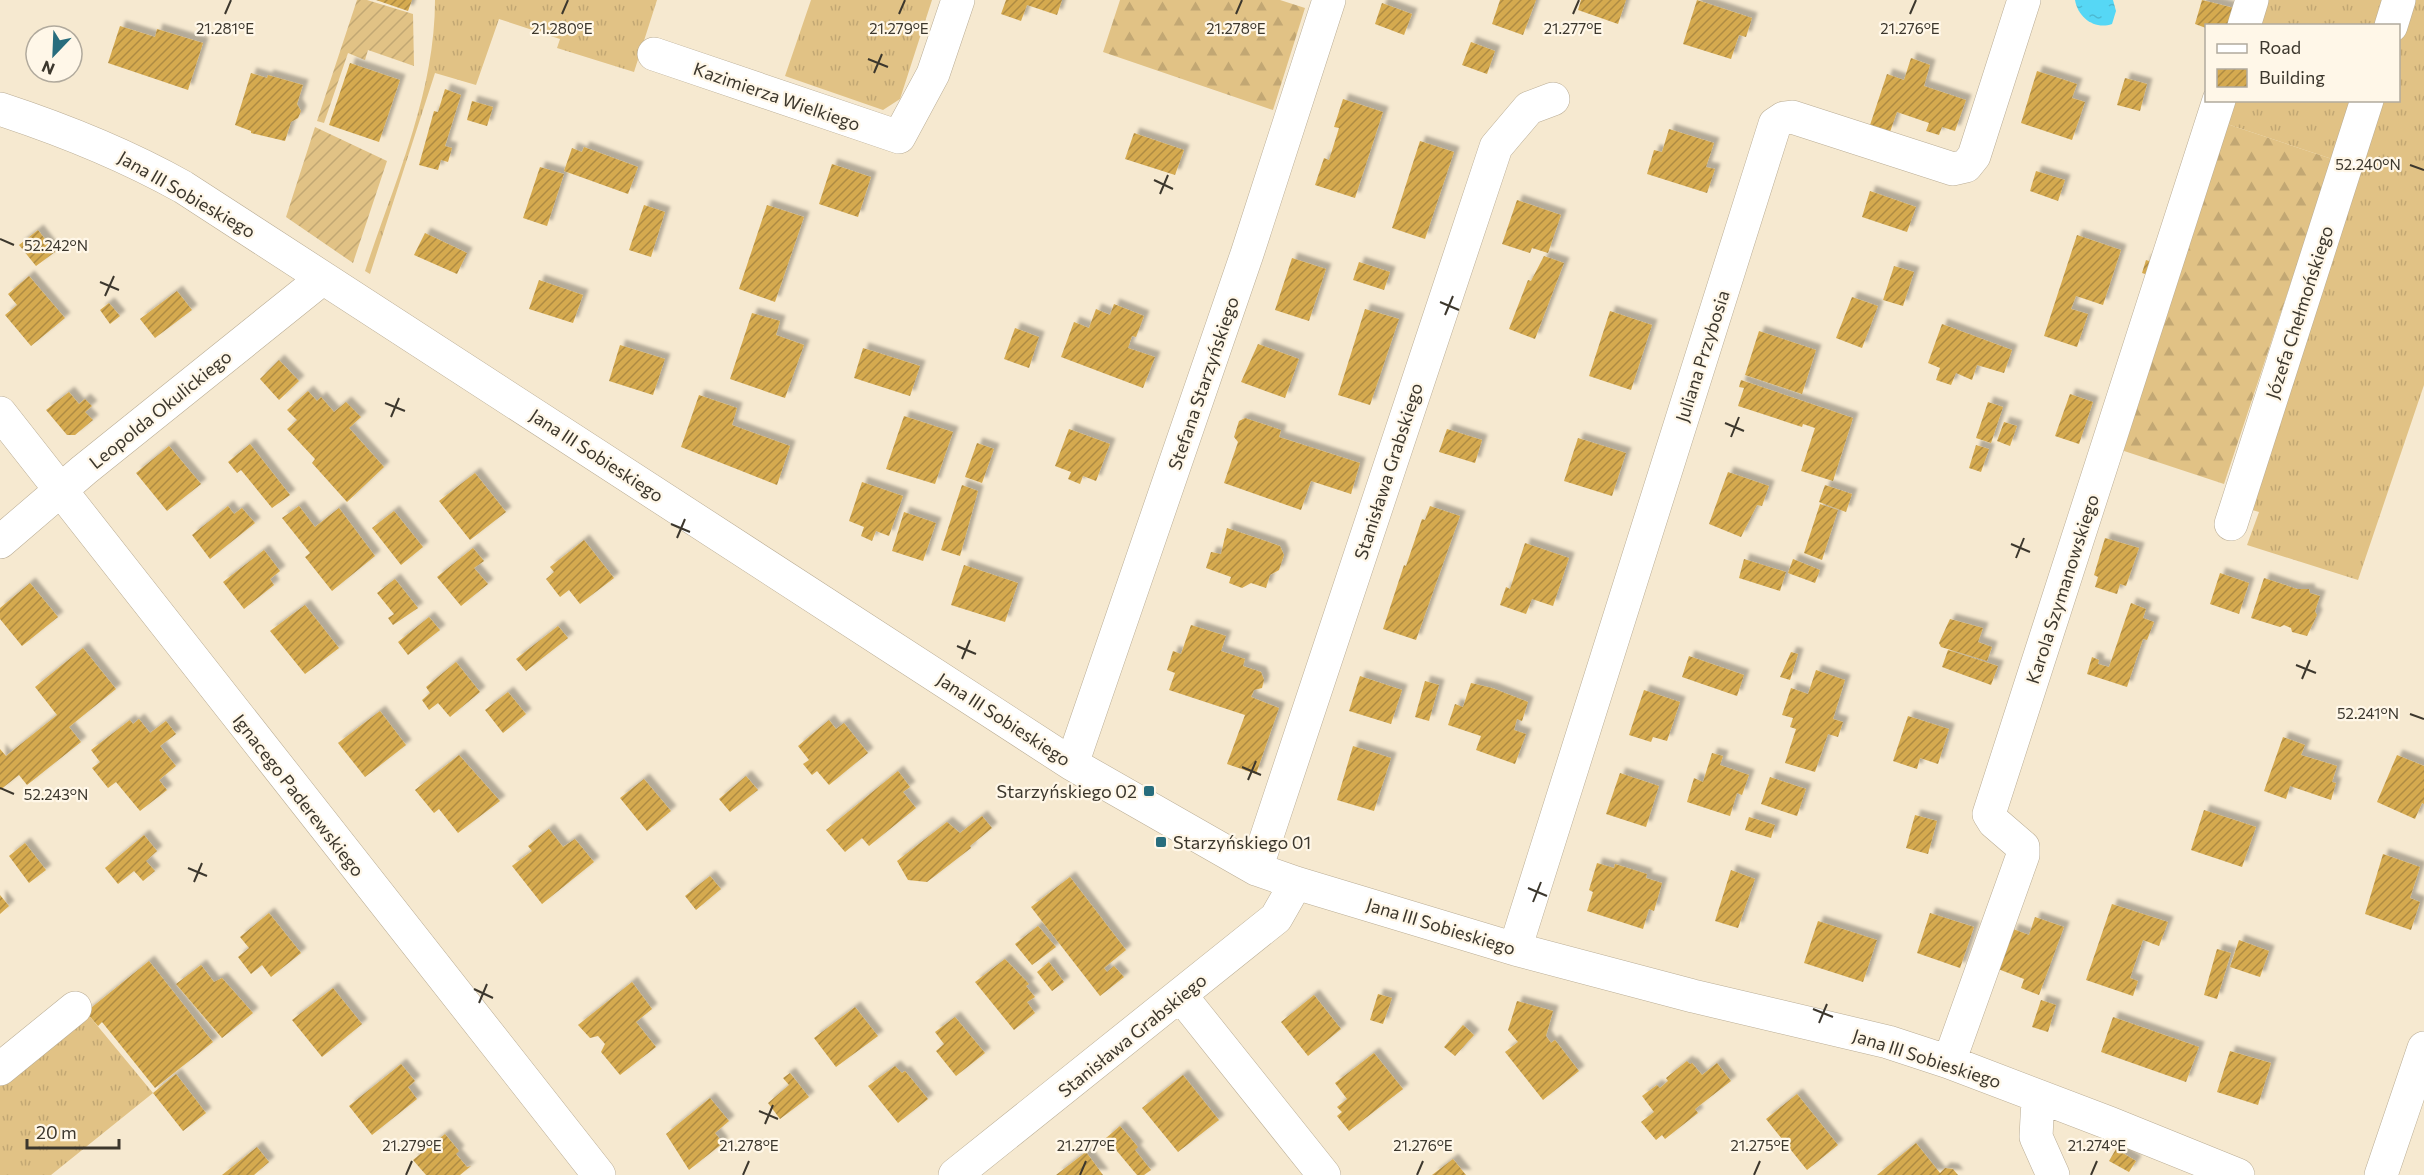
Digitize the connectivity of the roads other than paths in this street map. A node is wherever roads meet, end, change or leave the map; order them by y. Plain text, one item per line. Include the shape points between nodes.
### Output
1 (958, 0) edge
2 (1329, 0) edge
3 (2024, 0) edge
4 (2252, 0) edge
5 (2399, 0) edge
6 (2245, 24) edge
7 (2392, 24) edge
8 (654, 54) dead end
9 (1553, 99) dead end
10 (2219, 102) edge
11 (2366, 102) edge
12 (0, 109) edge
13 (323, 278) junction
14 (0, 413) edge
15 (61, 492) junction
16 (2231, 524) dead end
17 (0, 542) edge
18 (1072, 764) junction
19 (1256, 869) junction
20 (1296, 883) junction
21 (1515, 949) junction
22 (1181, 996) junction
23 (75, 1008) dead end
24 (2424, 1048) edge
25 (1949, 1062) junction
26 (0, 1069) edge
27 (2038, 1098) junction
28 (599, 1175) edge
29 (955, 1175) edge
30 (1324, 1175) edge
31 (2053, 1175) edge
32 (2238, 1175) edge
33 (2381, 1175) edge

1 - 8 street, Kazimierza Wielkiego via 933,74 899,137
2 - 18 street, Stefana Starzyńskiego
3 - 21 street, Juliana Przybosia via 1974,156 1966,166 1953,169 1792,117 1775,124
4 - 6 street
5 - 7 street
9 - 19 street, Stanisława Grabskiego via 1529,108 1496,147
10 - 25 street, Karola Szymanowskiego via 1989,814 2023,847 2023,855
11 - 16 street, Józefa Chełmońskiego
12 - 13 street, Jana III Sobieskiego via 89,140 142,164
13 - 15 street, Leopolda Okulickiego
13 - 18 street, Jana III Sobieskiego
14 - 15 street, Ignacego Paderewskiego
15 - 17 street, Leopolda Okulickiego
15 - 28 street, Ignacego Paderewskiego
18 - 19 street, Jana III Sobieskiego
19 - 20 street, Jana III Sobieskiego
20 - 21 street, Jana III Sobieskiego
20 - 22 street, Stanisława Grabskiego via 1276,918
21 - 25 street, Jana III Sobieskiego via 1863,1035
22 - 29 street, Stanisława Grabskiego
22 - 30 street
23 - 26 street
24 - 33 street
25 - 27 street, Jana III Sobieskiego
27 - 31 street via 2036,1137
27 - 32 street, Jana III Sobieskiego

